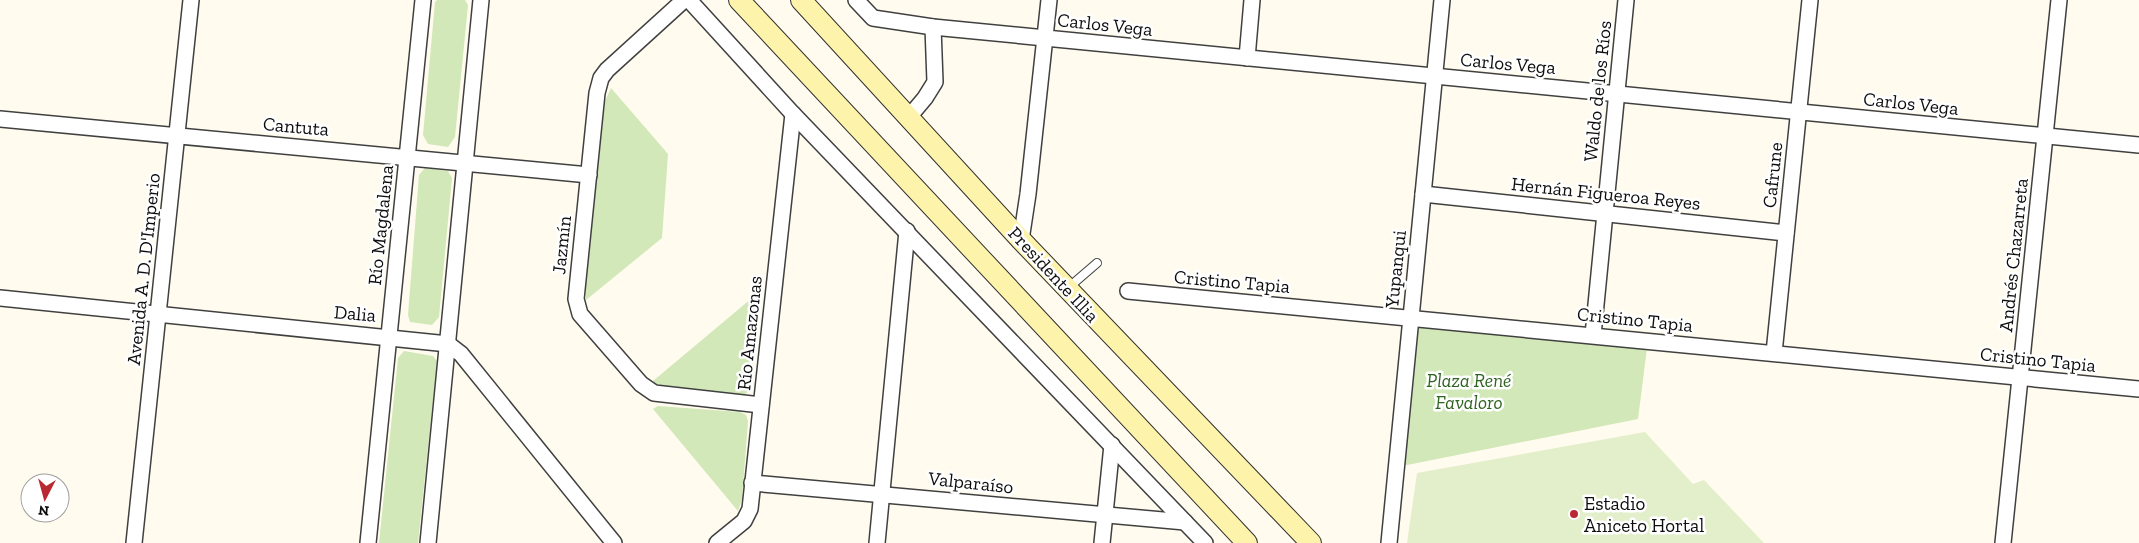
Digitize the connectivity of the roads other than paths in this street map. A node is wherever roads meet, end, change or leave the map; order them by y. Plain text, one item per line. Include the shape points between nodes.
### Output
1 (191, 0) edge
2 (423, 0) edge
3 (481, 0) edge
4 (684, 0) edge
5 (689, 0) edge
6 (739, 0) edge
7 (801, 0) edge
8 (856, 0) edge
9 (1049, 0) edge
10 (1252, 0) edge
11 (1442, 0) edge
12 (1626, 0) edge
13 (1810, 0) edge
14 (2059, 0) edge
15 (934, 27) junction
16 (1045, 38) junction
17 (1246, 58) junction
18 (1434, 76) junction
19 (1617, 93) junction
20 (1798, 112) junction
21 (793, 114) junction
22 (909, 117) junction
23 (0, 119) edge
24 (177, 135) junction
25 (2045, 136) junction
26 (2139, 146) edge
27 (407, 156) junction
28 (464, 162) junction
29 (588, 175) junction
30 (1422, 194) junction
31 (1605, 213) junction
32 (907, 231) junction
33 (1786, 233) junction
34 (1021, 240) junction
35 (1097, 263) dead end
36 (1068, 289) junction
37 (1128, 291) dead end
38 (0, 298) edge
39 (158, 316) junction
40 (1410, 317) junction
41 (1593, 335) junction
42 (389, 336) junction
43 (448, 344) junction
44 (1774, 353) junction
45 (2020, 378) junction
46 (2139, 389) edge
47 (761, 405) junction
48 (1112, 445) junction
49 (752, 483) junction
50 (881, 493) junction
51 (1105, 516) junction
52 (1185, 522) junction
53 (134, 543) edge
54 (368, 543) edge
55 (428, 543) edge
56 (614, 543) edge
57 (718, 543) edge
58 (877, 543) edge
59 (1102, 543) edge
60 (1205, 543) edge
61 (1247, 543) edge
62 (1311, 543) edge
63 (1388, 543) edge
64 (2003, 543) edge

1 - 24 street, Avenida A. D. D'Imperio
2 - 27 street, Río Magdalena
3 - 28 street
4 - 29 street, Jazmín via 601,78
5 - 21 street
6 - 61 main road
7 - 22 main road, Presidente Illia
8 - 15 street, Carlos Vega via 873,18
9 - 16 street
10 - 17 street
11 - 18 street, Yupanqui
12 - 19 street, Waldo de los Ríos
13 - 20 street, Cafrune
14 - 25 street, Andrés Chazarreta
15 - 16 street, Carlos Vega
15 - 22 street via 935,82
16 - 17 street, Carlos Vega
16 - 34 street
17 - 18 street, Carlos Vega
18 - 19 street, Carlos Vega
18 - 30 street, Yupanqui
19 - 20 street, Carlos Vega
19 - 31 street, Waldo de los Ríos
20 - 25 street, Carlos Vega
20 - 33 street, Cafrune
21 - 32 street
21 - 47 street, Río Amazonas
22 - 34 main road, Presidente Illia
23 - 24 street, Cantuta
24 - 27 street, Cantuta
24 - 39 street, Avenida A. D. D'Imperio
25 - 26 street, Carlos Vega
25 - 45 street, Andrés Chazarreta
27 - 28 street, Cantuta
27 - 42 street, Río Magdalena
28 - 29 street, Cantuta
28 - 43 street
29 - 47 street, Jazmín via 576,299 580,314 641,384 654,393
30 - 31 street, Hernán Figueroa Reyes
30 - 40 street, Yupanqui
31 - 33 street, Hernán Figueroa Reyes
31 - 41 street, Waldo de los Ríos
32 - 48 street
32 - 50 street
33 - 44 street, Cafrune
34 - 36 main road, Presidente Illia
35 - 36 lane
36 - 62 main road, Presidente Illia
37 - 40 street, Cristino Tapia
38 - 39 street, Dalia
39 - 42 street, Dalia
39 - 53 street, Avenida A. D. D'Imperio
40 - 41 street, Cristino Tapia
40 - 63 street, Yupanqui
41 - 44 street, Cristino Tapia
42 - 43 street, Dalia
42 - 54 street, Río Magdalena
43 - 55 street
43 - 56 street via 461,354
44 - 45 street, Cristino Tapia
45 - 46 street, Cristino Tapia
45 - 64 street, Andrés Chazarreta
47 - 49 street, Río Amazonas
48 - 51 street
48 - 52 street
49 - 50 street, Valparaíso
49 - 57 street, Río Amazonas via 750,509 744,522
50 - 51 street, Valparaíso
50 - 58 street
51 - 52 street, Valparaíso
51 - 59 street
52 - 60 street

